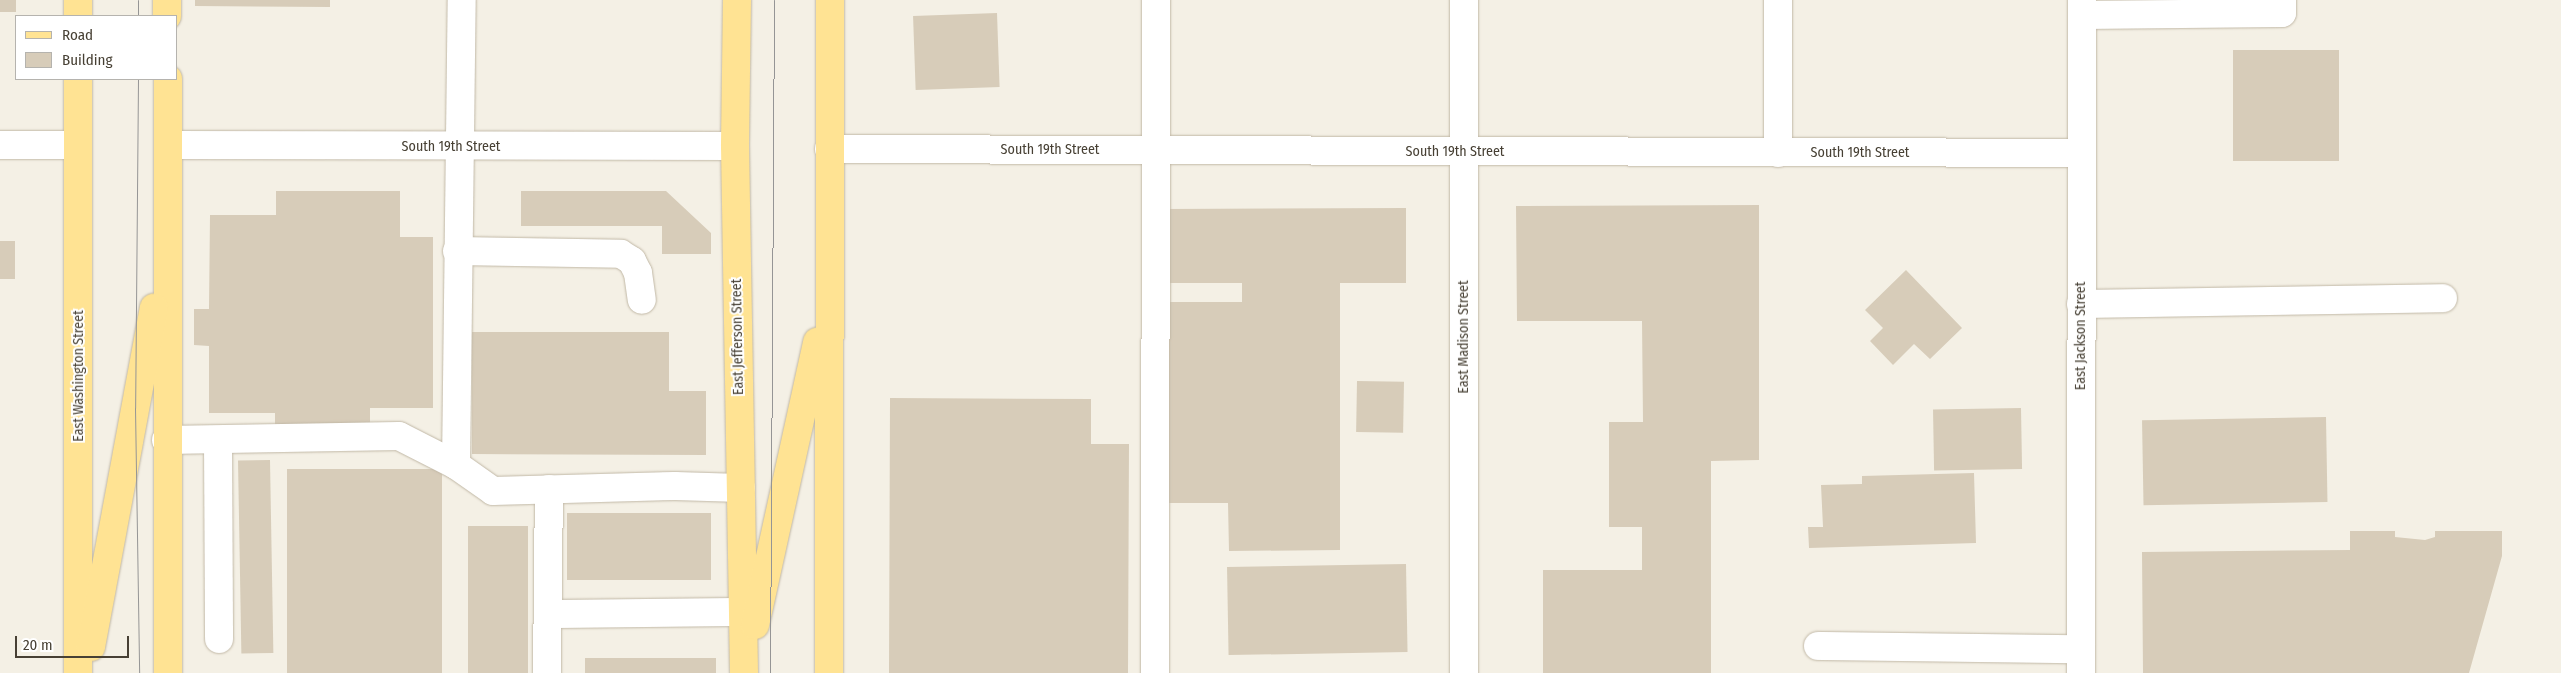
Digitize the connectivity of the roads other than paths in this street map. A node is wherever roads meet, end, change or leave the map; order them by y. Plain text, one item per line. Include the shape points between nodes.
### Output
1 (78, 0) edge
2 (167, 0) edge
3 (462, 0) edge
4 (737, 0) edge
5 (830, 0) edge
6 (1156, 0) edge
7 (1464, 0) edge
8 (1778, 0) edge
9 (2282, 0) edge
10 (2082, 8) edge
11 (78, 15) edge
12 (167, 15) edge
13 (78, 80) edge
14 (168, 80) edge
15 (0, 145) edge
16 (78, 145) junction
17 (168, 145) junction
18 (735, 146) junction
19 (462, 147) junction
20 (829, 149) junction
21 (1156, 150) junction
22 (1464, 152) junction
23 (1778, 152) junction
24 (2082, 153) junction
25 (166, 243) junction
26 (458, 251) junction
27 (827, 298) junction
28 (2444, 298) dead end
29 (642, 300) dead end
30 (2082, 304) junction
31 (166, 440) junction
32 (218, 440) junction
33 (456, 465) junction
34 (741, 488) junction
35 (549, 489) junction
36 (743, 612) junction
37 (549, 614) junction
38 (219, 639) dead end
39 (1818, 646) dead end
40 (2081, 661) edge
41 (78, 673) edge
42 (86, 673) edge
43 (168, 673) edge
44 (547, 673) edge
45 (745, 673) edge
46 (829, 673) edge
47 (1155, 673) edge
48 (1464, 673) edge

1 - 11 main road
2 - 12 main road
3 - 19 street
4 - 18 main road, East Jefferson Street
5 - 20 main road, East Jefferson Street
6 - 21 street
7 - 22 street, East Madison Street
8 - 23 street
9 - 10 street via 2282,13
10 - 24 street, East Jackson Street
13 - 16 main road, East Washington Street
14 - 17 main road
15 - 16 street
16 - 41 main road, East Washington Street
17 - 19 street, South 19th Street
17 - 25 main road
18 - 19 street, South 19th Street
18 - 34 main road, East Jefferson Street
19 - 26 street
20 - 21 street, South 19th Street
20 - 27 main road, East Jefferson Street
21 - 22 street, South 19th Street
21 - 47 street
22 - 23 street, South 19th Street
22 - 48 street, East Madison Street
23 - 24 street, South 19th Street
24 - 30 street, East Jackson Street
25 - 31 main road
25 - 42 main road
26 - 29 street via 621,254 632,261 638,273
26 - 33 street
27 - 45 main road, East Jefferson Street
27 - 46 main road, East Jefferson Street
28 - 30 street
30 - 40 street, East Jackson Street
31 - 32 street
31 - 43 main road
32 - 33 street via 399,436
32 - 38 street
33 - 35 street via 493,490
34 - 35 street
34 - 36 main road, East Jefferson Street
35 - 37 street
36 - 37 street
36 - 45 main road, East Jefferson Street
37 - 44 street
39 - 40 street

